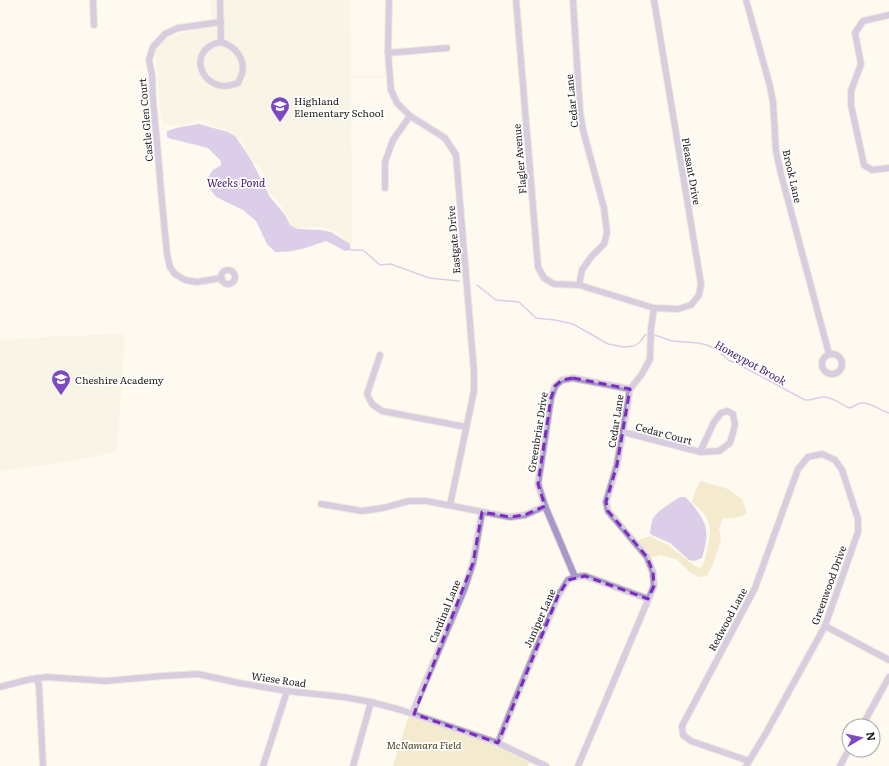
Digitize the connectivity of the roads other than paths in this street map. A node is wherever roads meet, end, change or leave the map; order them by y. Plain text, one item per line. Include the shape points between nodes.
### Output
1 (93, 0) edge
2 (220, 0) edge
3 (389, 0) edge
4 (516, 0) edge
5 (573, 0) edge
6 (654, 0) edge
7 (746, 0) edge
8 (889, 15) edge
9 (221, 22) junction
10 (94, 25) dead end
11 (221, 42) junction
12 (447, 48) dead end
13 (388, 53) junction
14 (410, 116) junction
15 (889, 168) edge
16 (385, 188) dead end
17 (222, 278) dead end
18 (579, 285) junction
19 (654, 308) junction
20 (829, 354) dead end
21 (380, 355) dead end
22 (630, 389) junction
23 (466, 427) junction
24 (623, 432) junction
25 (700, 452) junction
26 (822, 454) joint
27 (321, 504) dead end
28 (450, 505) junction
29 (545, 506) junction
30 (482, 512) junction
31 (575, 577) junction
32 (648, 599) junction
33 (825, 626) junction
34 (889, 660) edge
35 (889, 677) edge
36 (37, 678) junction
37 (0, 687) edge
38 (287, 691) junction
39 (371, 702) junction
40 (414, 714) junction
41 (866, 718) edge
42 (498, 743) junction
43 (748, 764) edge
44 (43, 766) edge
45 (264, 766) edge
46 (354, 766) edge
47 (546, 766) edge
48 (578, 766) edge

1 - 10 street
2 - 9 street
3 - 13 street, Eastgate Drive
4 - 18 street, Flagler Avenue via 538,267 544,278 554,284
5 - 18 street, Cedar Lane via 580,112 604,208 607,233 604,244 582,270
6 - 19 street, Pleasant Drive via 701,284 699,295 691,305 678,309
7 - 20 street, Brook Lane via 770,86 776,151 781,174
8 - 15 street via 863,21 855,33 861,64 851,90 851,105 864,165 872,170
9 - 11 street
9 - 17 street, Castle Glen Court via 178,28 165,34 154,47 149,60 162,208 170,267 175,274 185,280 197,282
11 - 11 street via 206,49 200,64 202,72 214,83 226,86 238,83 242,74 240,56 229,44
12 - 13 street
13 - 14 street, Eastgate Drive via 391,90 397,103
14 - 16 street via 393,140 385,162
14 - 23 street, Eastgate Drive via 445,138 456,155 474,372 474,391
18 - 19 street
19 - 22 street, Cedar Lane via 650,359
21 - 23 street via 367,394 372,404 382,410
22 - 24 street, Cedar Lane
22 - 29 street, Greenbriar Drive via 573,378 562,380 555,386 538,484
23 - 28 street, Eastgate Drive
24 - 25 street, Cedar Court
24 - 32 street, Cedar Lane via 606,502 608,511 647,558 653,572 654,586
25 - 25 street, Cedar Court via 719,451 730,443 735,426 733,414 728,411 721,413
26 - 33 street, Greenwood Drive via 835,460 842,470 858,519 858,532
26 - 43 street, Redwood Lane via 808,457 798,469 755,588 682,726 683,735 691,741
27 - 28 street via 362,511 409,501
28 - 30 street
29 - 30 street via 525,515 510,517
29 - 31 street, Greenbriar Drive
30 - 40 street, Cardinal Lane via 473,563 464,590
31 - 32 street via 585,576
31 - 42 street, Juniper Lane via 568,580 558,596
32 - 48 street, Cedar Lane
33 - 34 street
33 - 43 street, Greenwood Drive
35 - 41 street
36 - 37 street, Wiese Road
36 - 38 street, Wiese Road via 106,681 198,674
36 - 44 street
38 - 39 street, Wiese Road via 344,696
38 - 45 street
39 - 40 street, Wiese Road
39 - 46 street
40 - 42 street, Wiese Road
42 - 47 street, Wiese Road

